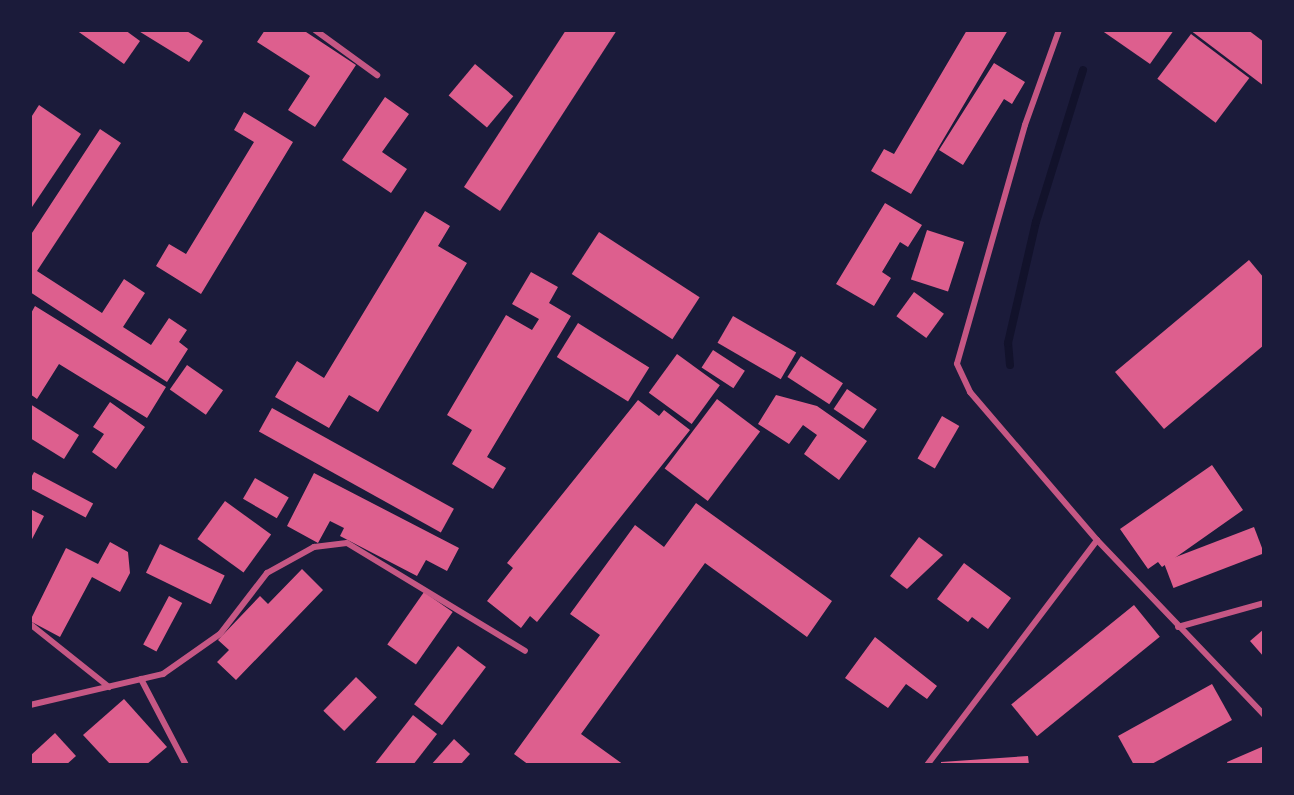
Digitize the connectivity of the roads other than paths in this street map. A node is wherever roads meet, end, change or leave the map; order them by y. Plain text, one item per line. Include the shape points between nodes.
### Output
1 (315, 30) edge
2 (1059, 30) edge
3 (377, 75) dead end
4 (1098, 540) junction
5 (1264, 603) edge
6 (30, 624) edge
7 (1178, 627) junction
8 (525, 651) dead end
9 (141, 679) junction
10 (109, 687) junction
11 (30, 705) edge
12 (1264, 715) edge
13 (186, 765) edge
14 (927, 765) edge

1 - 3 street
2 - 4 street via 1018,148 957,364 970,392
4 - 7 street
4 - 14 street
5 - 7 street
6 - 10 street
7 - 12 street
8 - 9 street via 347,543 314,547 267,573 220,634 163,674
9 - 10 street
9 - 13 street
10 - 11 street

